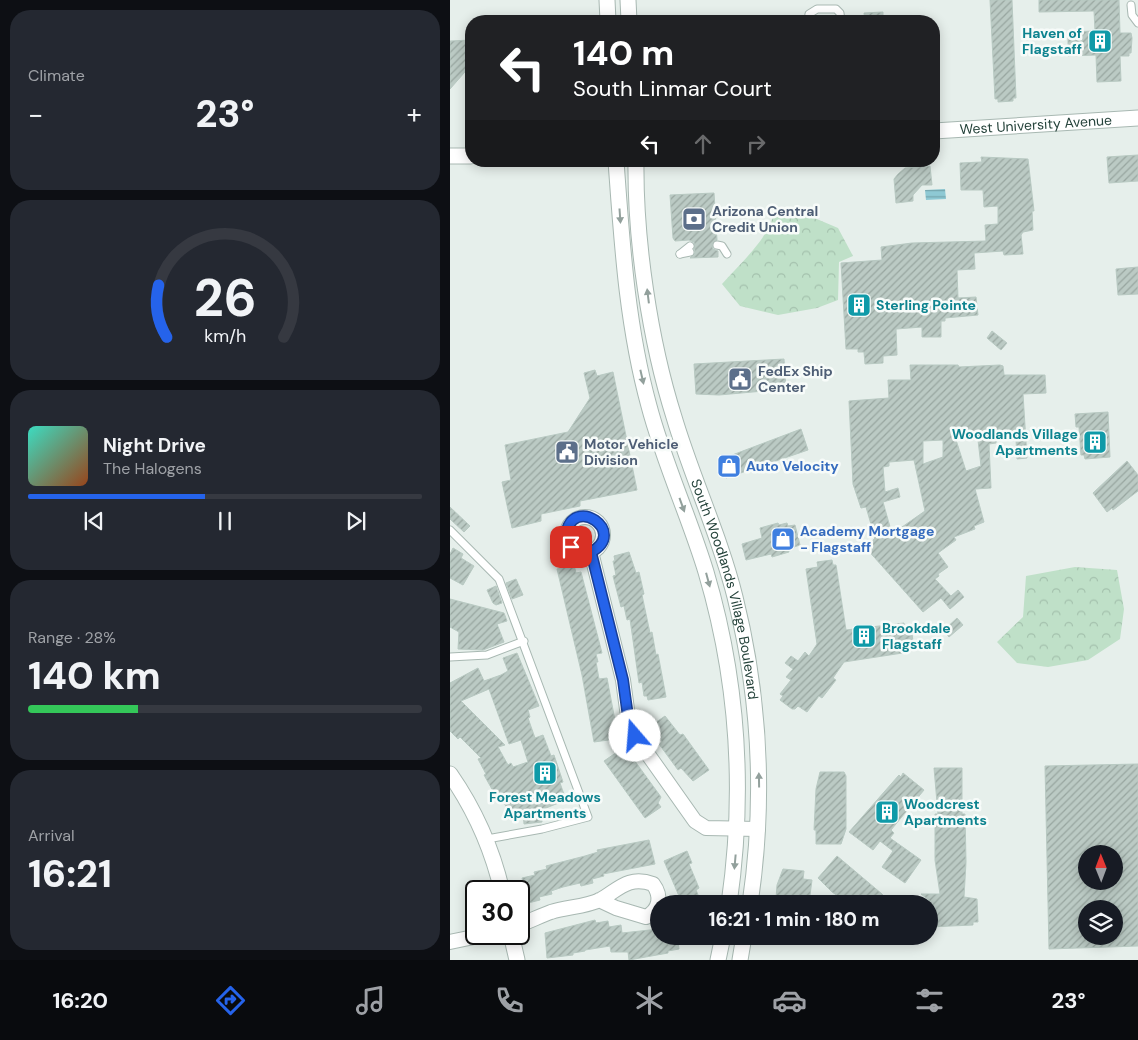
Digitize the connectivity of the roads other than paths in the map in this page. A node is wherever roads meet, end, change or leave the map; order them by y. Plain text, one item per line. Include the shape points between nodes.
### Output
1 (607, 0) edge
2 (628, 0) edge
3 (1131, 5) dead end
4 (608, 15) edge
5 (629, 15) edge
6 (809, 15) edge
7 (840, 15) edge
8 (1138, 23) edge
9 (1138, 118) edge
10 (940, 130) edge
11 (450, 156) edge
12 (465, 156) edge
13 (616, 167) edge
14 (636, 167) edge
15 (450, 530) edge
16 (591, 552) dead end
17 (524, 641) junction
18 (450, 657) edge
19 (450, 774) edge
20 (737, 829) junction
21 (758, 829) junction
22 (486, 838) junction
23 (499, 880) edge
24 (730, 895) edge
25 (751, 895) edge
26 (600, 900) dead end
27 (530, 921) edge
28 (465, 939) edge
29 (450, 942) edge
30 (514, 945) edge
31 (721, 945) edge
32 (742, 945) edge
33 (517, 960) edge
34 (718, 960) edge
35 (740, 960) edge

1 - 4 street
2 - 5 street
3 - 8 lane via 1132,15
6 - 7 lane via 825,8 836,8
9 - 10 street, West University Avenue
11 - 12 street
13 -> 20 street, South Woodlands Village Boulevard via 624,270 640,371 657,434 705,571 724,649 736,740
21 -> 14 street, South Woodlands Village Boulevard via 758,753 746,647 730,580 673,415 655,344 640,229
15 - 17 lane via 499,578
16 - 20 street via 623,680 629,724 635,736 694,821 706,828
17 - 18 lane via 487,655
17 - 22 lane via 588,817
19 - 22 street
20 - 21 street
20 -> 24 street, South Woodlands Village Boulevard
21 - 25 street, South Woodlands Village Boulevard
22 - 23 street
26 - 27 street
28 - 29 street
30 - 33 street
31 - 34 street
32 - 35 street

